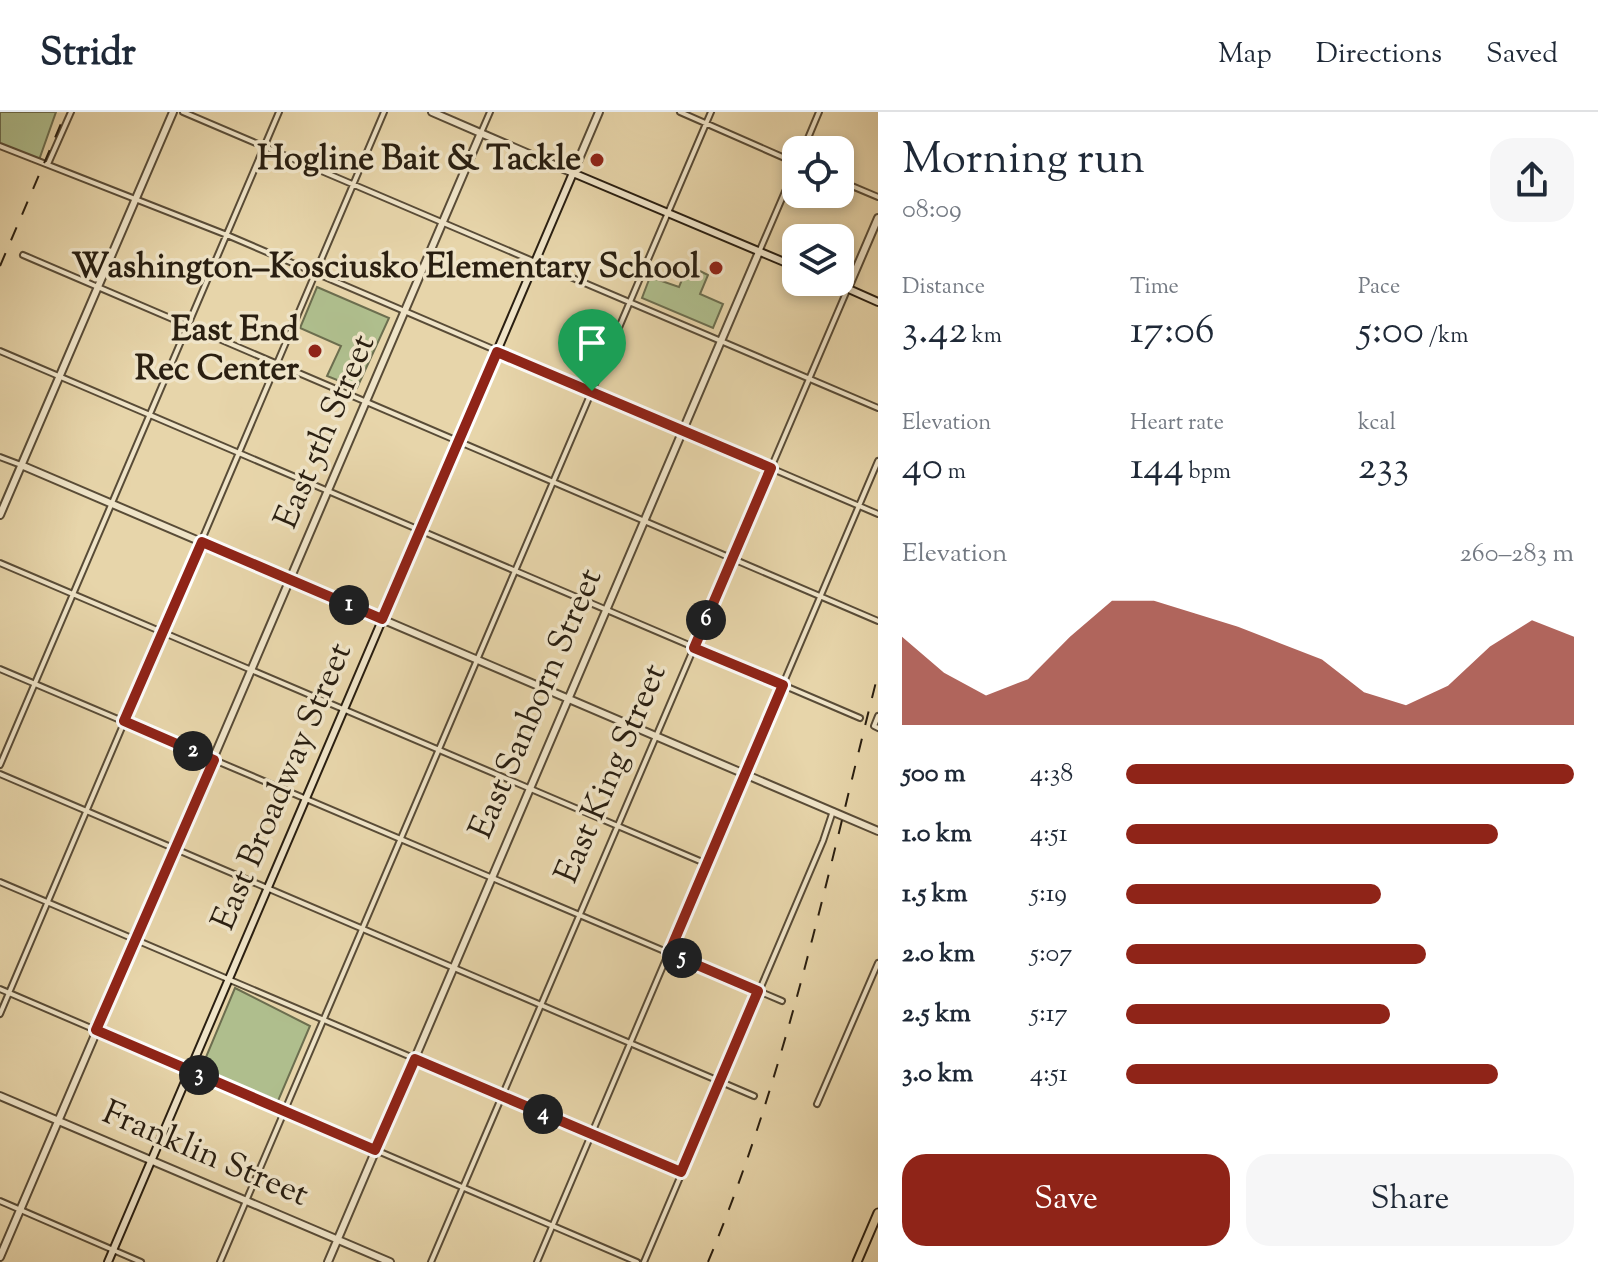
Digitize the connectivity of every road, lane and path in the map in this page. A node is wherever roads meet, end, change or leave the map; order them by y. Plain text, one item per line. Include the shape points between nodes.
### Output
1 (71, 112) edge
2 (173, 112) edge
3 (183, 112) edge
4 (279, 112) edge
5 (384, 112) edge
6 (432, 112) edge
7 (490, 112) edge
8 (599, 112) edge
9 (680, 112) edge
10 (711, 112) edge
11 (819, 112) edge
12 (706, 123) junction
13 (480, 135) junction
14 (809, 136) edge
15 (0, 146) edge
16 (265, 146) junction
17 (782, 158) edge
18 (48, 164) junction
19 (573, 173) junction
20 (353, 184) junction
21 (854, 187) edge
22 (878, 197) edge
23 (137, 198) junction
24 (782, 198) edge
25 (668, 213) junction
26 (878, 218) edge
27 (443, 222) junction
28 (227, 235) junction
29 (759, 252) junction
30 (23, 255) dead end
31 (782, 261) edge
32 (535, 262) junction
33 (315, 274) junction
34 (854, 274) edge
35 (99, 287) junction
36 (854, 291) edge
37 (845, 296) edge
38 (878, 302) edge
39 (629, 303) junction
40 (405, 312) junction
41 (187, 327) junction
42 (720, 341) junction
43 (0, 351) edge
44 (497, 352) junction
45 (277, 364) junction
46 (60, 376) junction
47 (809, 379) junction
48 (592, 391) junction
49 (368, 401) junction
50 (878, 408) edge
51 (149, 416) junction
52 (682, 429) junction
53 (459, 441) junction
54 (239, 453) junction
55 (0, 457) edge
56 (878, 461) edge
57 (21, 465) junction
58 (771, 468) junction
59 (553, 481) junction
60 (329, 491) junction
61 (112, 504) junction
62 (859, 505) junction
63 (878, 514) edge
64 (0, 515) edge
65 (644, 520) junction
66 (420, 531) junction
67 (202, 542) junction
68 (733, 558) junction
69 (0, 563) edge
70 (515, 571) junction
71 (291, 580) junction
72 (73, 594) junction
73 (821, 596) junction
74 (606, 610) junction
75 (382, 619) junction
76 (878, 621) edge
77 (163, 632) junction
78 (694, 648) junction
79 (478, 660) junction
80 (0, 669) edge
81 (252, 670) junction
82 (35, 684) junction
83 (783, 685) junction
84 (568, 698) junction
85 (344, 709) junction
86 (878, 716) edge
87 (860, 718) dead end
88 (124, 721) junction
89 (876, 727) edge
90 (656, 736) junction
91 (439, 750) junction
92 (214, 760) junction
93 (0, 765) edge
94 (0, 774) edge
95 (745, 774) junction
96 (528, 788) junction
97 (306, 799) junction
98 (87, 811) junction
99 (833, 811) junction
100 (618, 826) junction
101 (878, 831) edge
102 (400, 839) junction
103 (175, 849) junction
104 (707, 864) junction
105 (491, 878) junction
106 (0, 882) edge
107 (268, 888) junction
108 (48, 903) junction
109 (580, 915) junction
110 (363, 929) junction
111 (136, 940) junction
112 (669, 953) junction
113 (878, 963) edge
114 (453, 967) junction
115 (229, 980) junction
116 (0, 989) edge
117 (758, 991) junction
118 (9, 993) junction
119 (782, 1001) dead end
120 (541, 1005) junction
121 (0, 1014) edge
122 (324, 1020) junction
123 (96, 1030) junction
124 (630, 1043) junction
125 (415, 1059) junction
126 (190, 1071) junction
127 (720, 1081) junction
128 (0, 1096) edge
129 (502, 1096) junction
130 (754, 1096) dead end
131 (817, 1104) dead end
132 (284, 1111) junction
133 (58, 1120) junction
134 (592, 1134) junction
135 (375, 1150) junction
136 (152, 1159) junction
137 (681, 1172) junction
138 (463, 1188) junction
139 (248, 1200) junction
140 (0, 1201) edge
141 (20, 1210) junction
142 (878, 1213) edge
143 (553, 1226) junction
144 (338, 1239) junction
145 (113, 1250) junction
146 (0, 1257) edge
147 (108, 1262) edge
148 (141, 1262) edge
149 (220, 1262) edge
150 (328, 1262) edge
151 (390, 1262) edge
152 (431, 1262) edge
153 (537, 1262) edge
154 (637, 1262) edge
155 (644, 1262) edge
156 (857, 1262) edge

1 - 18 street
2 - 23 street
3 - 16 street
4 - 16 street
5 - 20 street
6 - 13 street
7 - 13 street, East 5th Street
8 - 19 street, East Broadway Street
9 - 12 street
10 - 12 street
11 - 14 street
12 - 17 street
12 - 25 street
13 - 19 street
13 - 27 street, East 5th Street
15 - 18 street
16 - 20 street
16 - 28 street
18 - 23 street
19 - 25 street
19 - 32 street, East Broadway Street
20 - 27 street
20 - 33 street
21 - 22 street
23 - 28 street
23 - 35 street
24 - 29 street, East Sanborn Street
25 - 29 street
25 - 39 street
26 - 34 street, East King Street
27 - 32 street
27 - 40 street, East 5th Street
28 - 33 street
28 - 41 street
29 - 31 street
29 - 42 street, East Sanborn Street
30 - 35 street
32 - 39 street
32 - 44 street, East Broadway Street
33 - 40 street
33 - 45 street
35 - 41 street
35 - 46 street
36 - 38 street
37 - 47 street, East King Street
39 - 42 street
39 - 48 street
40 - 44 street
40 - 49 street, East 5th Street
41 - 45 street
41 - 51 street
42 - 47 street
42 - 52 street, East Sanborn Street
43 - 46 street
44 - 48 street
44 - 53 street, East Broadway Street
45 - 49 street
45 - 54 street
46 - 51 street
46 - 57 street
47 - 50 street
47 - 58 street, East King Street
48 - 52 street
48 - 59 street
49 - 53 street
49 - 60 street, East 5th Street
51 - 54 street
51 - 61 street
52 - 58 street
52 - 65 street, East Sanborn Street
53 - 59 street
53 - 66 street, East Broadway Street
54 - 60 street
54 - 67 street
55 - 57 street
56 - 62 street
57 - 61 street
57 - 64 street
58 - 62 street
58 - 68 street, East King Street
59 - 65 street
59 - 70 street
60 - 66 street
60 - 71 street, East 5th Street
61 - 67 street
61 - 72 street
62 - 63 street
62 - 73 street
65 - 68 street
65 - 74 street, East Sanborn Street
66 - 70 street
66 - 75 street, East Broadway Street
67 - 71 street
67 - 77 street
68 - 73 street
68 - 78 street, East King Street
69 - 72 street
70 - 74 street
70 - 79 street
71 - 75 street
71 - 81 street, East 5th Street
72 - 77 street
72 - 82 street
73 - 76 street
73 - 83 street
74 - 78 street
74 - 84 street, East Sanborn Street
75 - 79 street
75 - 85 street, East Broadway Street
77 - 81 street
77 - 88 street
78 - 83 street
78 - 90 street, East King Street
79 - 84 street
79 - 91 street
80 - 82 street
81 - 85 street
81 - 92 street, East 5th Street
82 - 88 street
82 - 93 street
83 - 87 street
83 - 95 street
84 - 90 street
84 - 96 street, East Sanborn Street
85 - 91 street
85 - 97 street, East Broadway Street
86 - 89 street
88 - 92 street
88 - 98 street
90 - 95 street
90 - 100 street, East King Street
91 - 96 street
91 - 102 street
92 - 97 street
92 - 103 street, East 5th Street
94 - 98 street
95 - 99 street
95 - 104 street
96 - 100 street
96 - 105 street, East Sanborn Street
97 - 102 street
97 - 107 street, East Broadway Street
98 - 103 street
98 - 108 street
99 - 101 street
99 - 117 street
100 - 104 street
100 - 109 street, East King Street
102 - 105 street
102 - 110 street
103 - 107 street
103 - 111 street, East 5th Street
104 - 112 street
105 - 109 street
105 - 114 street, East Sanborn Street
106 - 108 street
107 - 110 street
107 - 115 street, East Broadway Street
108 - 111 street
108 - 118 street
109 - 112 street
109 - 120 street, East King Street
110 - 114 street
110 - 122 street
111 - 115 street
111 - 123 street, East 5th Street
112 - 117 street
112 - 124 street
113 - 131 street
114 - 120 street
114 - 125 street, East Sanborn Street
115 - 122 street
115 - 126 street, East Broadway Street
116 - 118 street
117 - 119 street
117 - 127 street
118 - 121 street
118 - 123 street
120 - 124 street
120 - 129 street, East King Street
122 - 125 street
122 - 132 street
123 - 126 street
123 - 133 street, East 5th Street
124 - 127 street
124 - 134 street
125 - 129 street
125 - 135 street, East Sanborn Street
126 - 132 street
126 - 136 street, East Broadway Street
127 - 130 street
127 - 137 street
128 - 133 street, Franklin Street
129 - 134 street
129 - 138 street, East King Street
132 - 135 street
132 - 139 street
133 - 136 street, Franklin Street
133 - 141 street, East 5th Street
134 - 137 street
134 - 143 street
135 - 138 street
135 - 144 street, East Sanborn Street
136 - 139 street, Franklin Street
136 - 145 street, East Broadway Street
137 - 155 street
138 - 143 street
138 - 152 street, East King Street
139 - 144 street, Franklin Street
139 - 149 street
140 - 141 street
141 - 145 street
141 - 146 street, East 5th Street
142 - 156 main road
143 - 153 street
143 - 154 street
144 - 150 street, East Sanborn Street
144 - 151 street, Franklin Street
145 - 147 street, East Broadway Street
145 - 148 street

